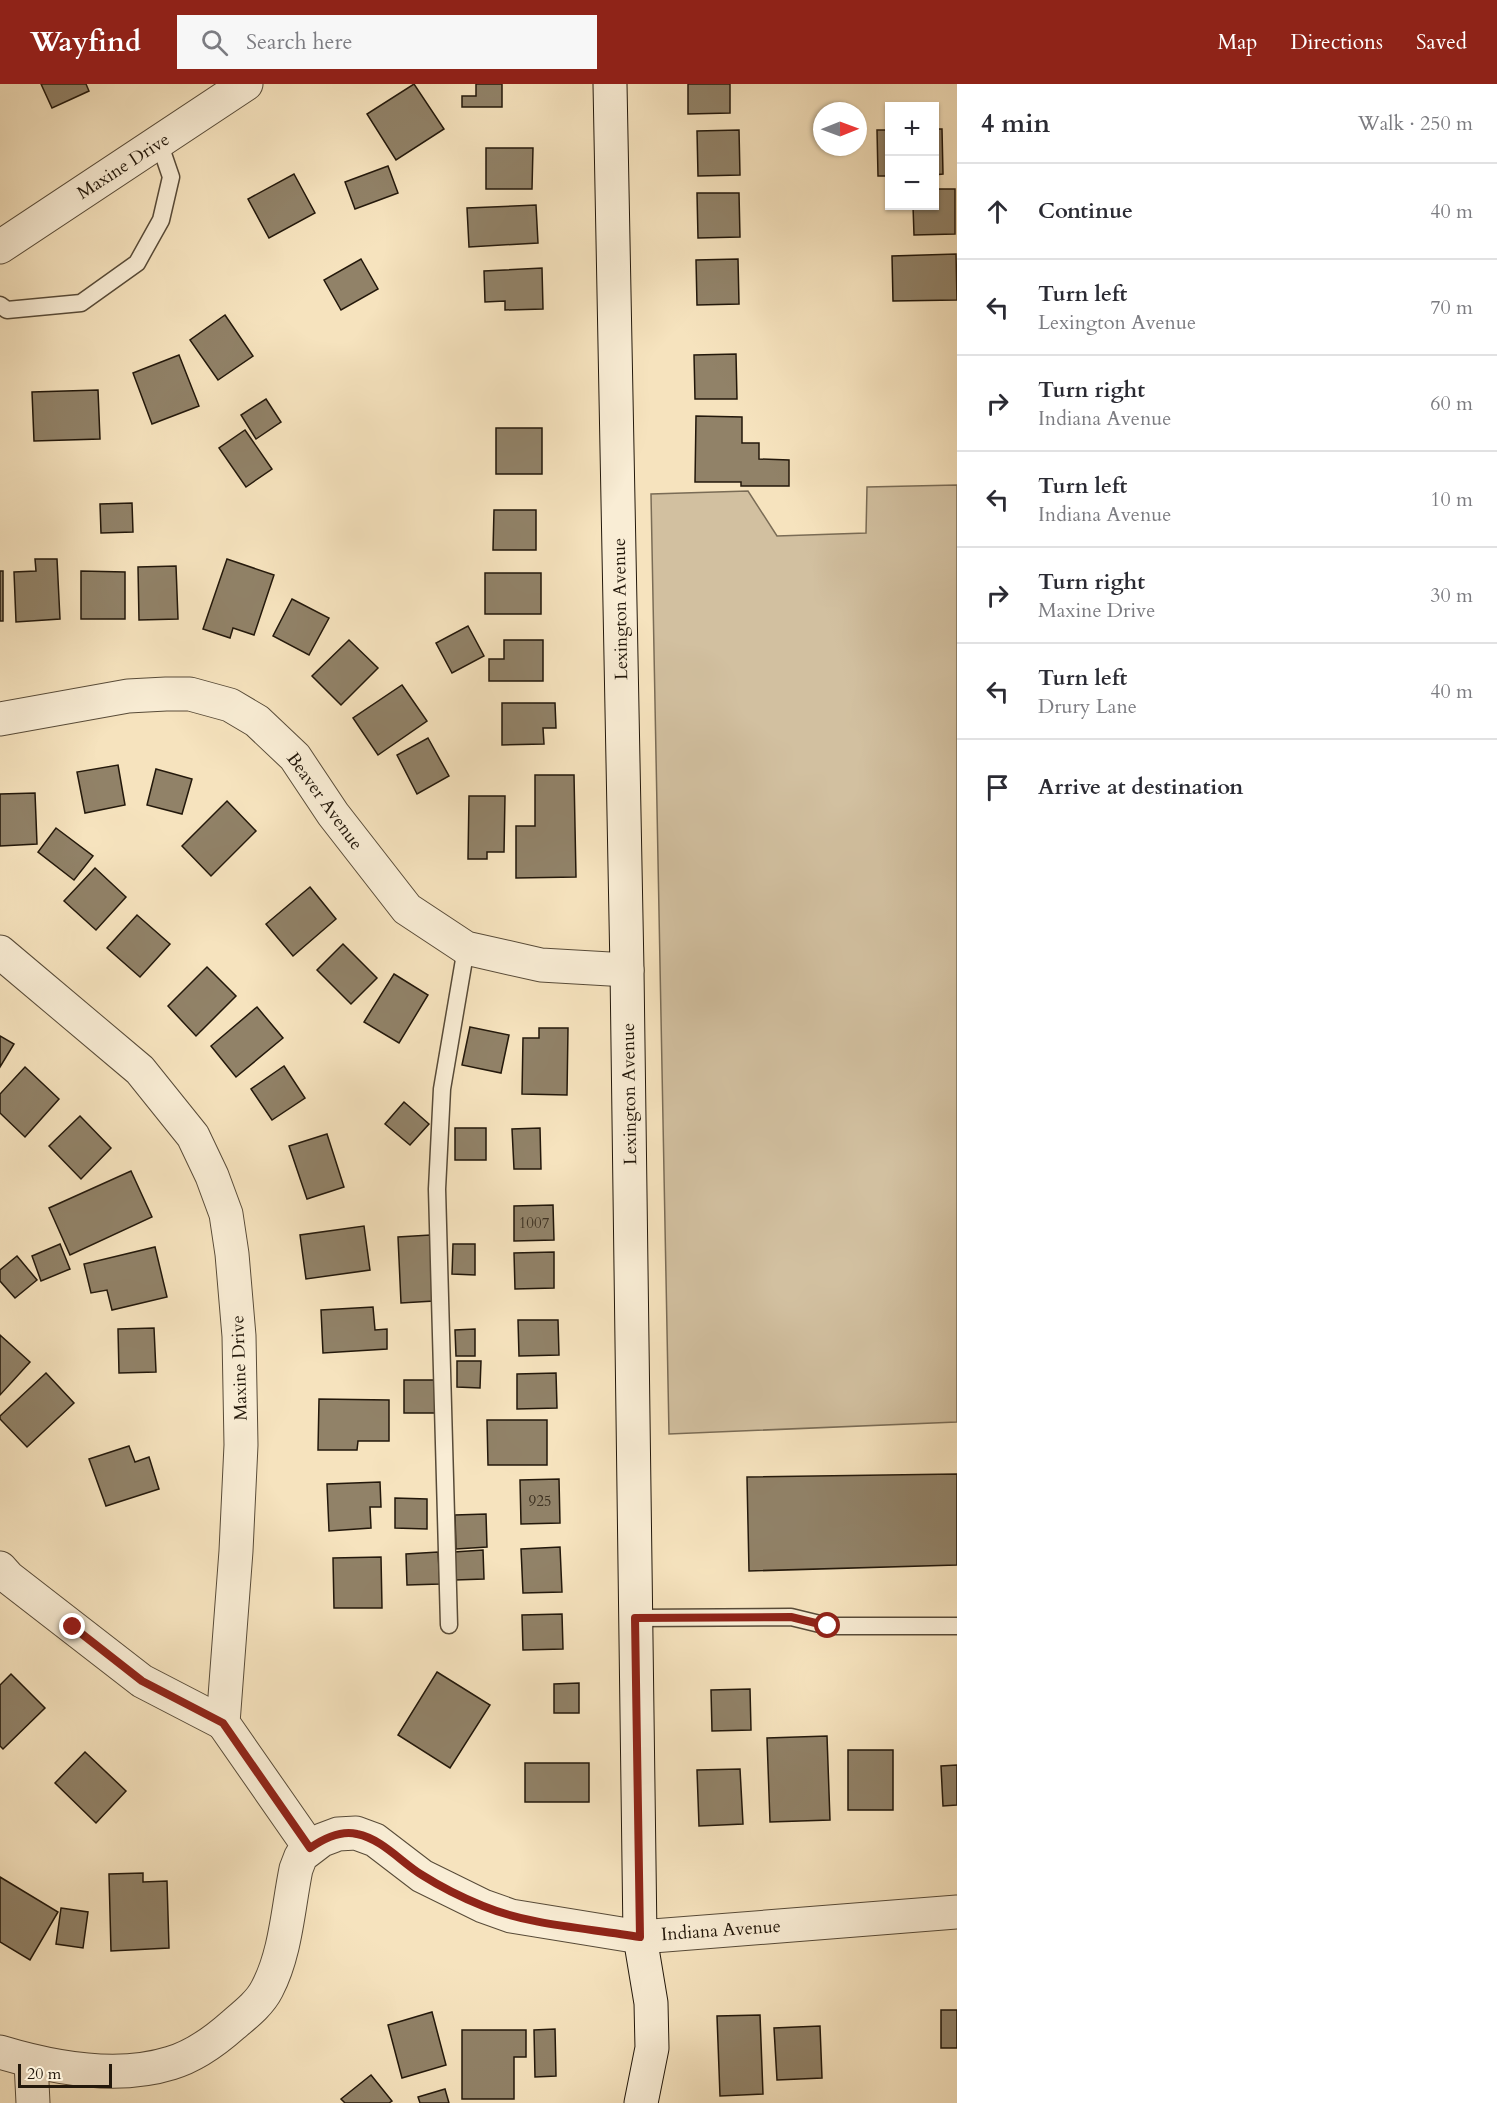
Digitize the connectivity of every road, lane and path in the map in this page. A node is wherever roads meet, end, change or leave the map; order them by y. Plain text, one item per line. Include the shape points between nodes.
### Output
1 (246, 84) edge
2 (610, 84) edge
3 (159, 142) junction
4 (0, 247) edge
5 (0, 305) edge
6 (0, 719) edge
7 (466, 948) junction
8 (0, 952) edge
9 (627, 970) junction
10 (0, 1568) edge
11 (635, 1618) junction
12 (449, 1625) dead end
13 (957, 1626) edge
14 (223, 1723) junction
15 (310, 1848) junction
16 (957, 1912) edge
17 (640, 1937) junction
18 (0, 2052) edge
19 (31, 2061) junction
20 (33, 2103) edge
21 (641, 2103) edge

1 - 3 street, Maxine Drive
2 - 9 street, Lexington Avenue
3 - 4 street, Maxine Drive
3 - 5 lane via 171,177 161,220 137,263 81,303 7,310
6 - 7 street, Beaver Avenue via 166,693 190,694 230,705 257,722 295,757 333,814 407,909
7 - 9 street, Beaver Avenue via 541,965
7 - 12 lane via 442,1089 438,1146
8 - 14 street, Maxine Drive via 140,1070 193,1136 226,1214 239,1336 241,1445
9 - 11 street, Lexington Avenue
10 - 14 street via 142,1681
11 - 13 lane via 791,1617 828,1626
11 - 17 street, Lexington Avenue
14 - 15 street
15 - 17 street, Indiana Avenue via 338,1834 356,1833 375,1840 422,1876 483,1906 523,1918
15 - 19 street via 301,1856 296,1869 279,1956 266,1991 222,2035 172,2063 136,2070
16 - 17 street, Indiana Avenue
17 - 21 street, Lexington Avenue via 651,2003 652,2048
18 - 19 street
19 - 20 street

